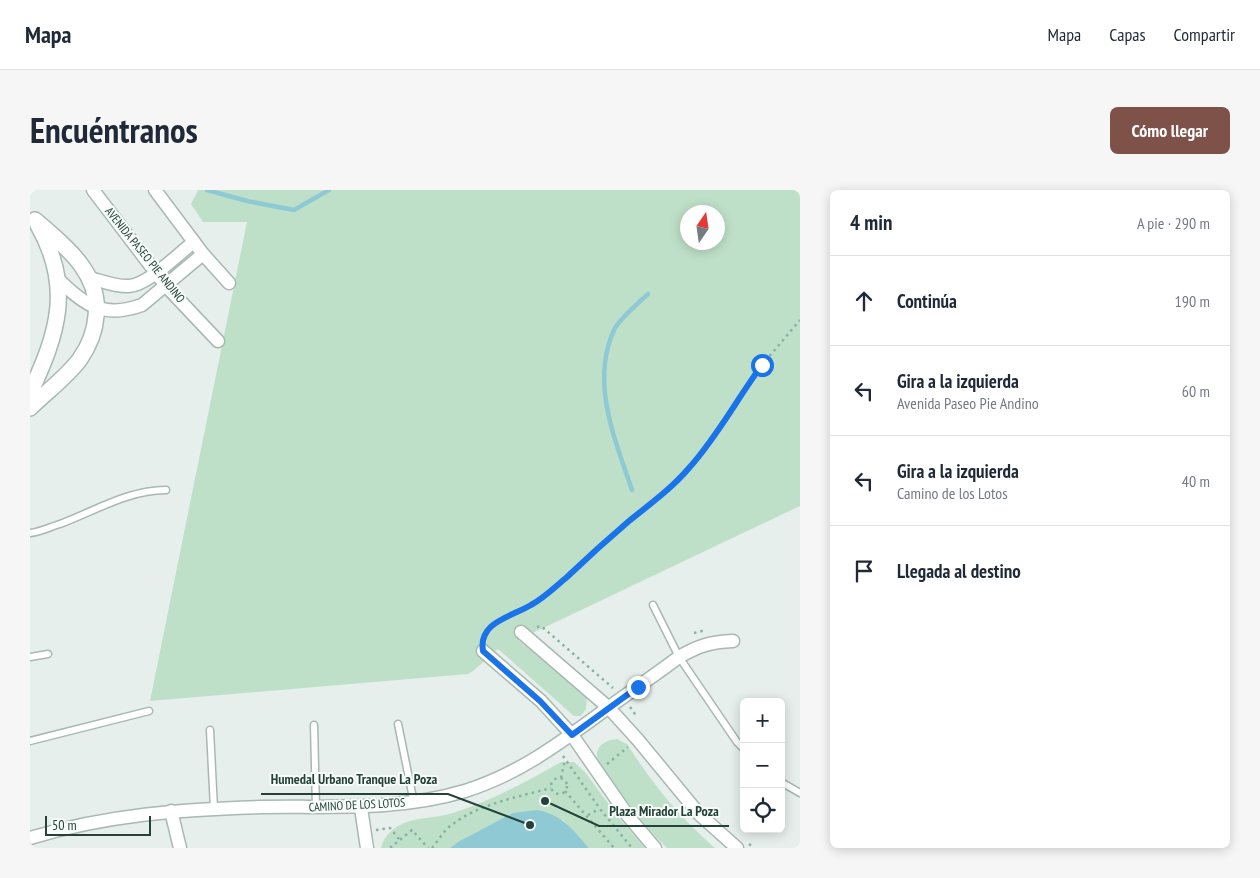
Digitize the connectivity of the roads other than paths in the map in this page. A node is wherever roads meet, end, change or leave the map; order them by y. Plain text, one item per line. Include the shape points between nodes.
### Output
1 (93, 190) edge
2 (155, 190) edge
3 (32, 217) edge
4 (194, 242) junction
5 (203, 254) junction
6 (156, 273) junction
7 (57, 278) junction
8 (90, 278) junction
9 (229, 283) dead end
10 (166, 286) junction
11 (97, 309) junction
12 (218, 341) dead end
13 (30, 393) edge
14 (30, 408) edge
15 (166, 490) dead end
16 (30, 533) edge
17 (653, 605) dead end
18 (521, 632) dead end
19 (733, 641) dead end
20 (483, 651) road end
21 (48, 654) dead end
22 (679, 657) junction
23 (30, 658) edge
24 (609, 708) junction
25 (149, 710) dead end
26 (398, 724) dead end
27 (314, 725) dead end
28 (210, 730) dead end
29 (572, 735) junction
30 (30, 741) edge
31 (740, 745) edge
32 (785, 784) edge
33 (800, 793) edge
34 (414, 802) junction
35 (316, 808) junction
36 (361, 808) junction
37 (214, 809) junction
38 (171, 811) junction
39 (30, 838) edge
40 (180, 848) edge
41 (368, 848) edge
42 (655, 848) edge
43 (737, 848) edge

1 - 6 street, AVENIDA PASEO PIE ANDINO
2 - 4 street
3 - 7 street via 49,248
3 - 8 street via 62,244
4 - 5 street
4 - 6 street
5 - 9 street
5 - 10 street
6 - 8 street via 130,286
6 - 10 street, AVENIDA PASEO PIE ANDINO
7 - 11 street via 78,298
7 - 13 street via 55,331
8 - 11 street
10 - 11 street via 142,305 131,309
10 - 12 street, AVENIDA PASEO PIE ANDINO
11 - 14 street via 92,335 80,359
15 - 16 lane via 126,495 76,518
17 - 22 lane
18 - 24 street
19 - 22 street, CAMINO DE LOS LOTOS via 714,642
20 - 29 street via 540,701
21 - 23 lane
22 - 24 street, CAMINO DE LOS LOTOS
22 - 31 lane
24 - 29 street, CAMINO DE LOS LOTOS
24 - 43 street via 699,814
25 - 30 lane
26 - 34 lane
27 - 35 lane
28 - 37 lane
29 - 34 street, CAMINO DE LOS LOTOS via 520,768 484,784
29 - 42 street via 628,816
32 - 33 lane
34 - 36 street, CAMINO DE LOS LOTOS
35 - 36 street, CAMINO DE LOS LOTOS
35 - 37 street, CAMINO DE LOS LOTOS
36 - 41 street
37 - 38 street, CAMINO DE LOS LOTOS
38 - 39 street, CAMINO DE LOS LOTOS via 106,819
38 - 40 street

